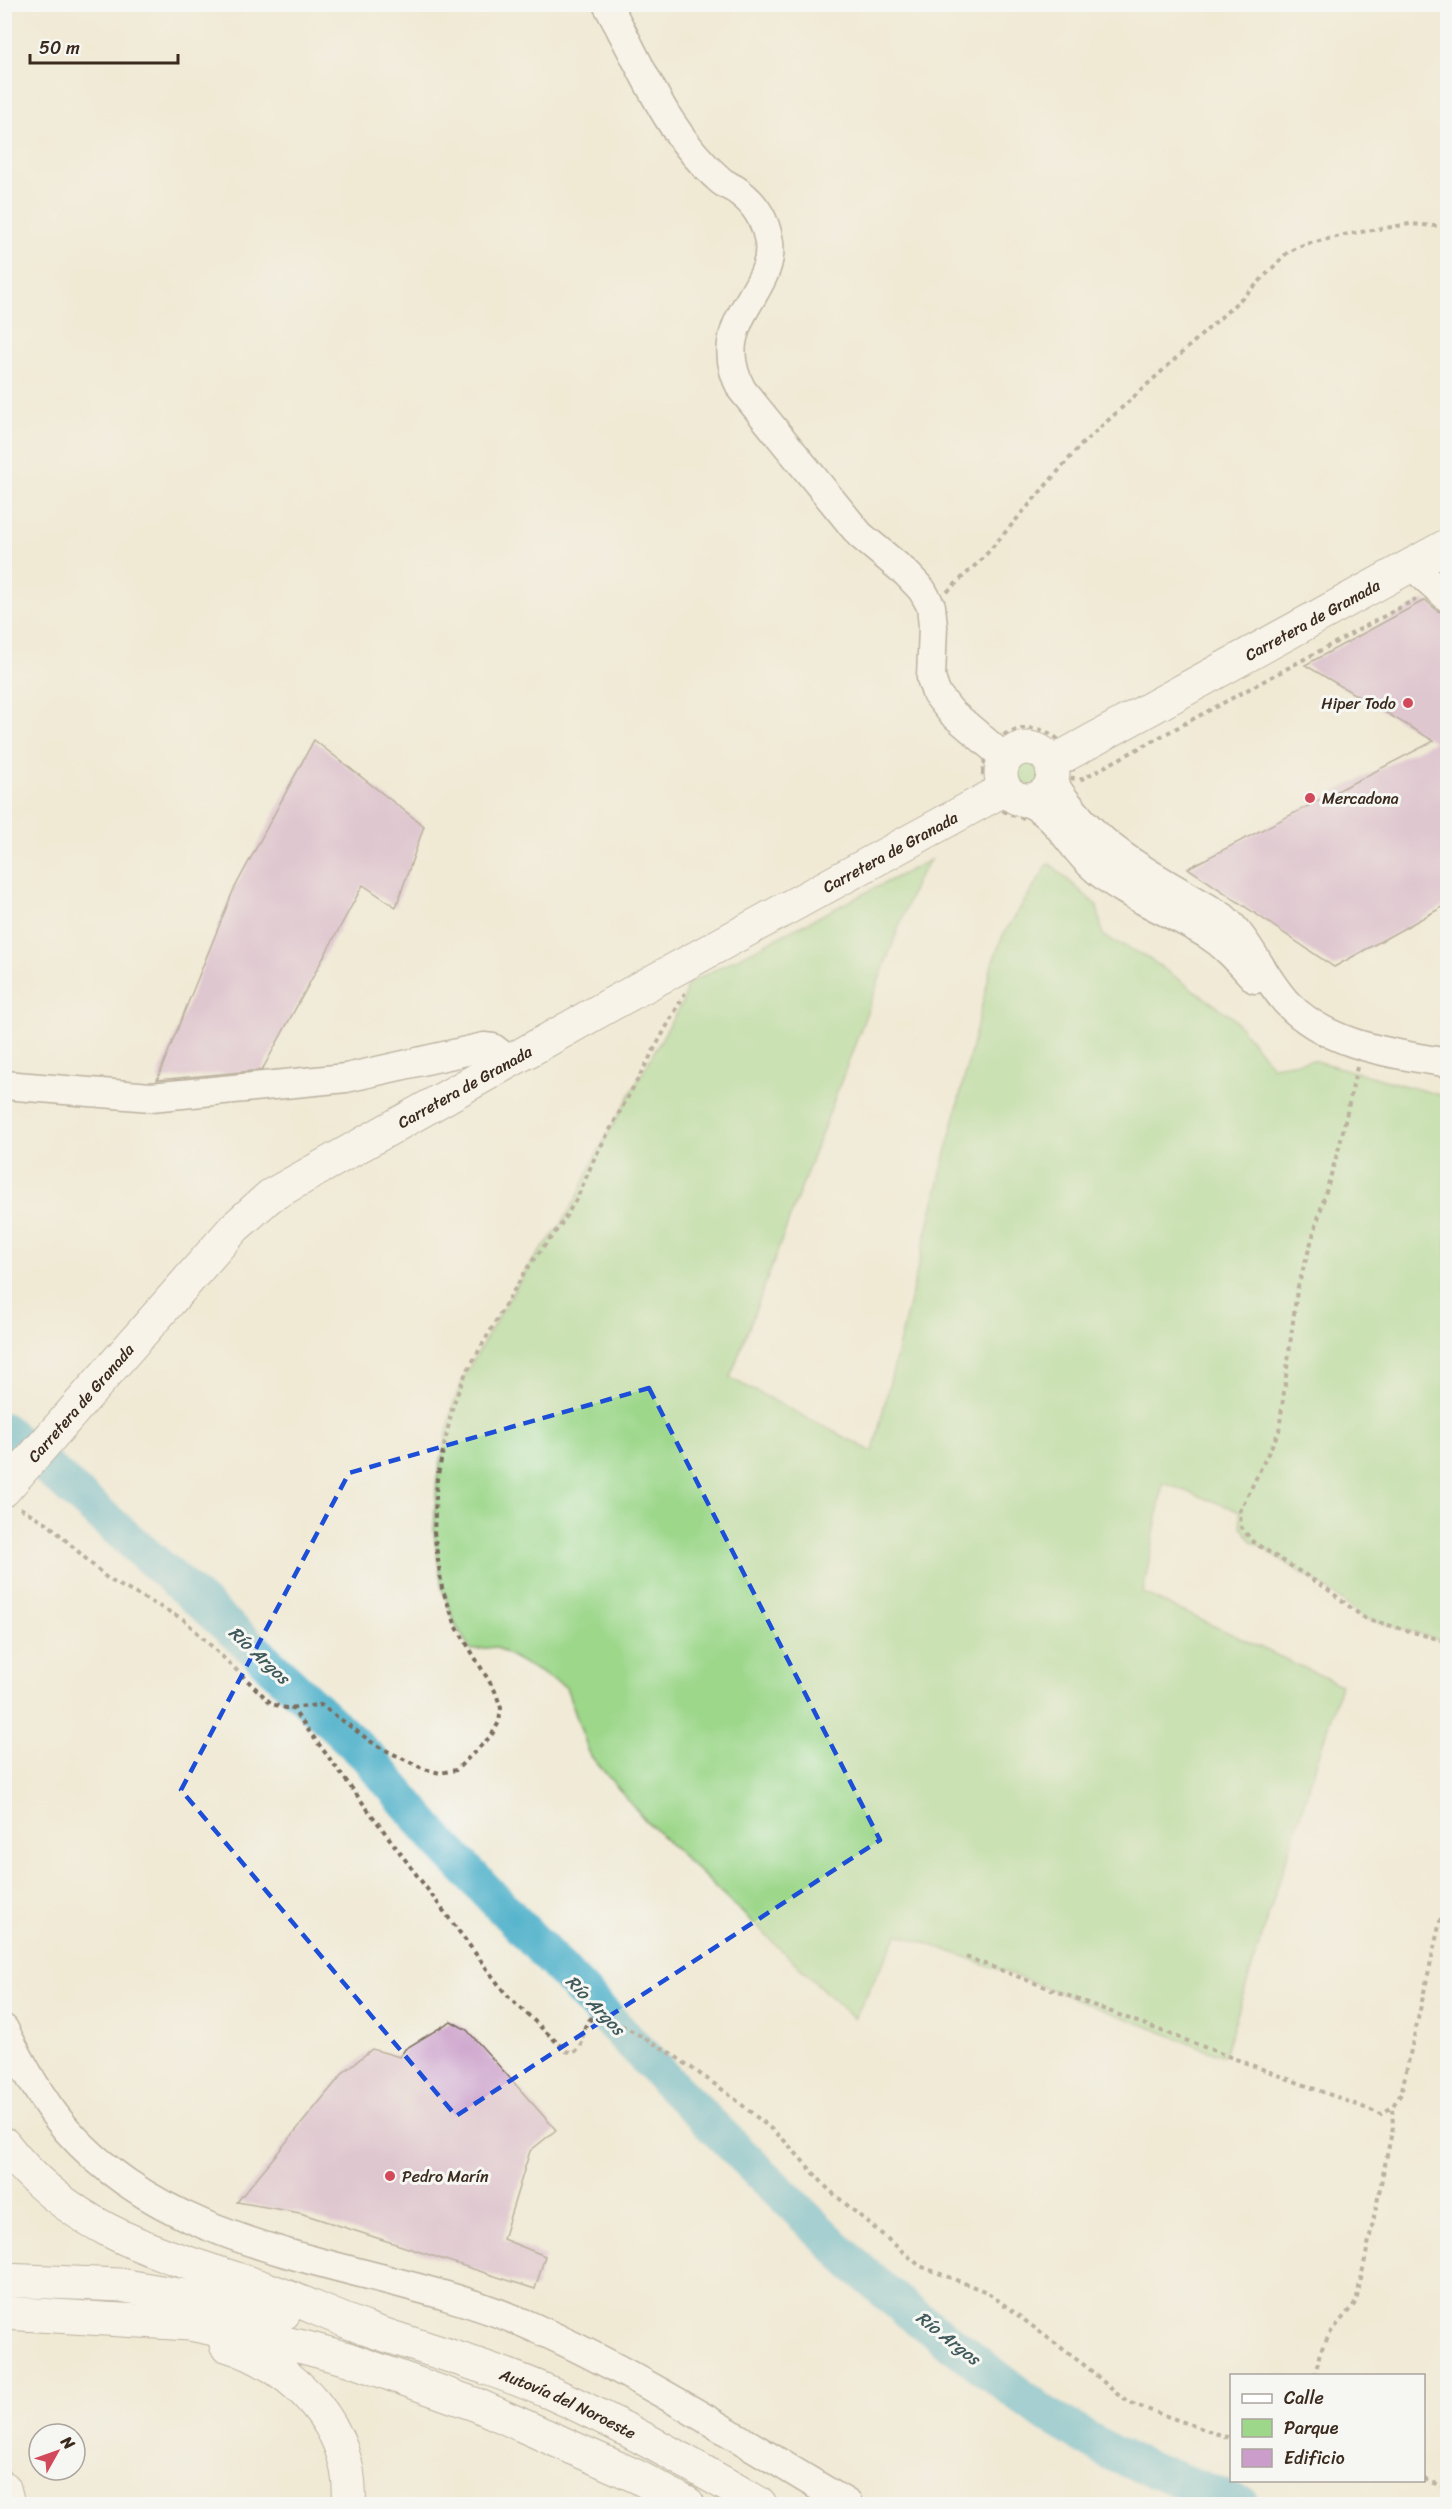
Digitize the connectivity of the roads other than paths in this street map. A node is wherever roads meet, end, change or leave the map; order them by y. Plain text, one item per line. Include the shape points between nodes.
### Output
1 (607, 4) edge
2 (1448, 545) edge
3 (1411, 565) junction
4 (1442, 593) edge
5 (1059, 774) junction
6 (1012, 783) junction
7 (1058, 824) junction
8 (1147, 871) junction
9 (1173, 886) junction
10 (1247, 970) junction
11 (1286, 1001) junction
12 (510, 1061) junction
13 (1448, 1063) edge
14 (4, 1085) edge
15 (8, 1497) edge
16 (4, 2029) edge
17 (4, 2144) edge
18 (4, 2280) edge
19 (4, 2313) edge
20 (153, 2322) junction
21 (365, 2328) junction
22 (4, 2488) edge
23 (8, 2505) edge
24 (349, 2505) edge
25 (688, 2505) edge
26 (760, 2505) edge
27 (848, 2505) edge

1 - 6 street via 690,150 721,181 739,191 763,219 769,240 768,263 736,322 733,338 734,374 742,390 860,534 922,590 933,626 930,678 936,693
2 - 3 main road, Carretera de Granada
3 - 4 street
3 - 5 main road, Carretera de Granada
5 - 6 main road, Carretera de Granada via 1047,792 1033,800
5 - 6 main road, Carretera de Granada via 1047,757 1034,748 1018,750
5 - 8 street via 1056,788 1093,833
6 - 7 street
6 - 12 main road, Carretera de Granada
7 - 8 street via 1120,870
7 - 10 street via 1102,874 1210,936
8 - 9 street via 1173,865
9 - 10 street via 1183,906 1226,938
9 - 11 street via 1233,926
10 - 11 street via 1269,992
11 - 13 street via 1337,1038
12 - 14 street via 493,1048 484,1047 346,1078 151,1097
12 - 15 main road, Carretera de Granada via 283,1188 234,1228
16 - 27 street via 41,2096 68,2131 104,2165 152,2199 211,2228 525,2324 610,2366
17 - 21 main road via 50,2191 120,2237 183,2263 305,2302
18 - 21 main road via 93,2284 204,2298
19 - 20 main road
20 - 24 main road via 238,2349 288,2376 313,2401 332,2430 346,2473
20 - 25 main road via 190,2324 303,2347 414,2381 638,2477
21 - 26 main road, Autovía del Noroeste via 551,2393 659,2447
22 - 23 main road

